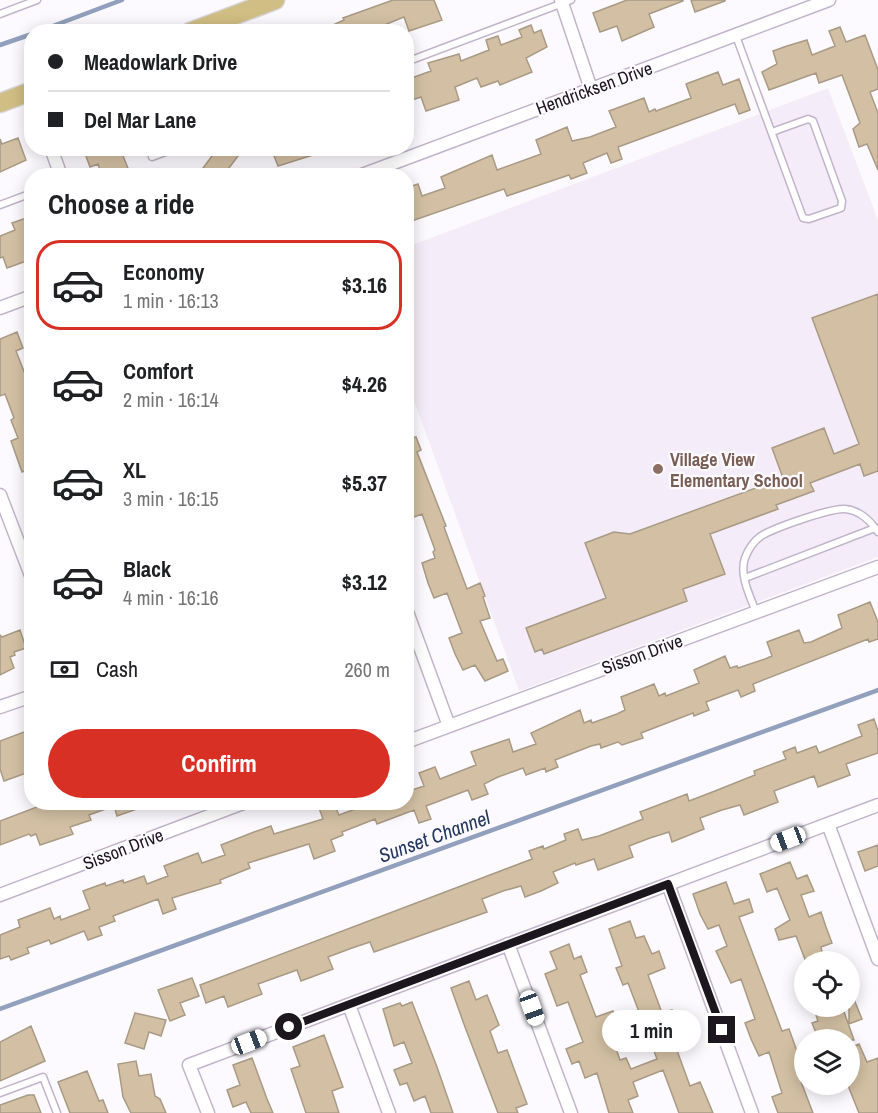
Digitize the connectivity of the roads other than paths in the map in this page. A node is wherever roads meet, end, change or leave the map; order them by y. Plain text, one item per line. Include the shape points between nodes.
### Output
1 (37, 0) edge
2 (275, 0) edge
3 (829, 0) edge
4 (564, 1) edge
5 (0, 14) edge
6 (211, 24) edge
7 (735, 35) junction
8 (414, 59) edge
9 (591, 89) junction
10 (24, 95) edge
11 (0, 103) edge
12 (771, 132) junction
13 (414, 155) edge
14 (412, 156) edge
15 (380, 168) edge
16 (24, 196) edge
17 (0, 205) edge
18 (24, 299) edge
19 (0, 308) edge
20 (0, 495) edge
21 (877, 530) edge
22 (24, 557) edge
23 (878, 567) edge
24 (744, 578) junction
25 (756, 612) junction
26 (414, 631) edge
27 (24, 699) edge
28 (0, 707) edge
29 (449, 726) junction
30 (414, 739) edge
31 (878, 805) edge
32 (225, 810) edge
33 (828, 824) junction
34 (668, 884) junction
35 (0, 895) edge
36 (508, 944) junction
37 (878, 959) edge
38 (349, 1005) junction
39 (0, 1093) edge
40 (57, 1113) edge
41 (208, 1113) edge
42 (389, 1113) edge
43 (571, 1113) edge
44 (752, 1113) edge

1 - 5 lane
2 - 6 main road
3 - 7 street, Hendricksen Drive
4 - 8 lane
4 - 9 street
7 - 9 street, Hendricksen Drive
7 - 12 lane
9 - 13 street, Hendricksen Drive
10 - 11 main road
12 - 12 lane via 803,218 841,208 843,201 813,121 808,119
14 - 15 street, Hendricksen Drive
16 - 17 lane
18 - 19 street
20 - 22 street
21 - 24 lane
21 - 24 lane via 858,513 829,510 761,536 744,560
23 - 25 street, Sisson Drive
24 - 25 lane
25 - 29 street, Sisson Drive
26 - 29 street
27 - 28 street
29 - 30 street, Sisson Drive
31 - 33 street
32 - 35 street, Sisson Drive
33 - 34 street
33 - 37 street
34 - 36 street
34 - 44 street
36 - 38 street
36 - 43 street
38 - 41 street via 189,1065
38 - 42 street
39 - 40 lane via 43,1077

